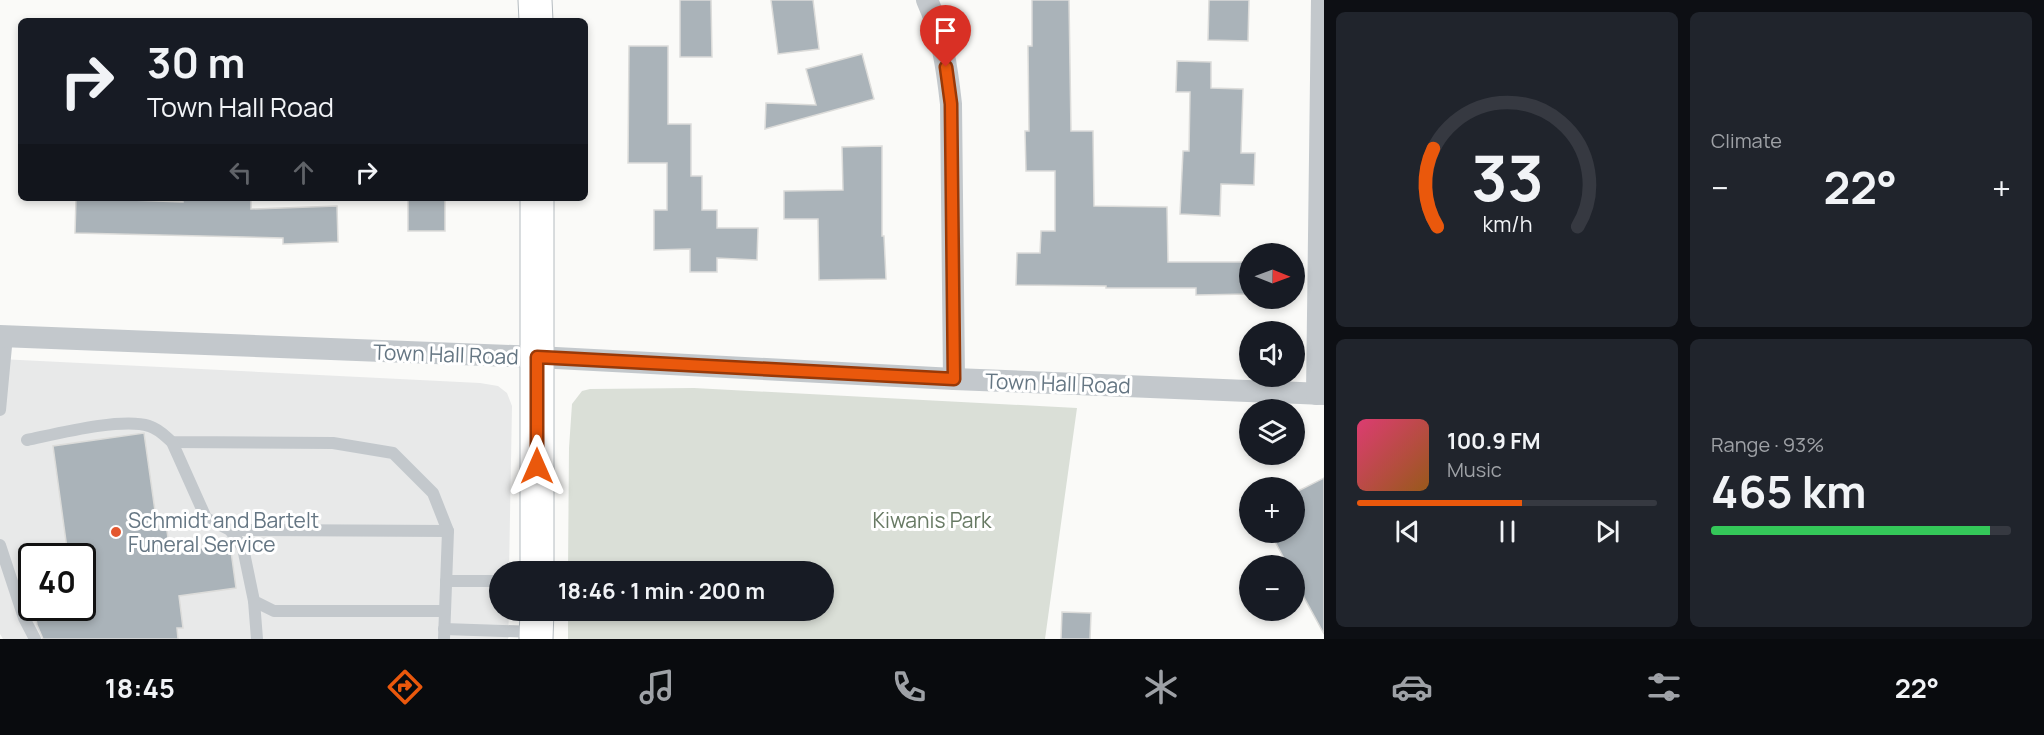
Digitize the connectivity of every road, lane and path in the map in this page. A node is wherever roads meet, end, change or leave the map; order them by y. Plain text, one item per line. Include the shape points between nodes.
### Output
1 (536, 0) edge
2 (927, 0) edge
3 (1323, 9) edge
4 (536, 18) edge
5 (537, 201) edge
6 (3, 336) edge
7 (537, 357) junction
8 (954, 379) junction
9 (1320, 394) edge
10 (0, 410) edge
11 (27, 440) dead end
12 (172, 442) junction
13 (230, 530) junction
14 (448, 531) junction
15 (0, 545) edge
16 (537, 561) edge
17 (446, 581) junction
18 (489, 581) edge
19 (254, 601) junction
20 (445, 611) junction
21 (536, 627) edge
22 (444, 634) edge
23 (35, 639) edge
24 (257, 639) edge

1 - 4 street
2 - 8 street via 938,28 951,104
3 - 9 street
5 - 7 street
6 - 7 street, Town Hall Road
6 - 10 lane
7 - 8 street, Town Hall Road
7 - 16 street
8 - 9 street, Town Hall Road
11 - 12 lane via 123,424 148,425
12 - 13 lane via 206,518
12 - 14 lane via 333,443 393,453 433,493
13 - 14 lane
13 - 19 lane via 243,548
14 - 17 lane
15 - 23 lane
17 - 18 lane
17 - 20 lane
19 - 20 lane via 274,611
19 - 24 lane
20 - 22 lane
21 - 22 lane

